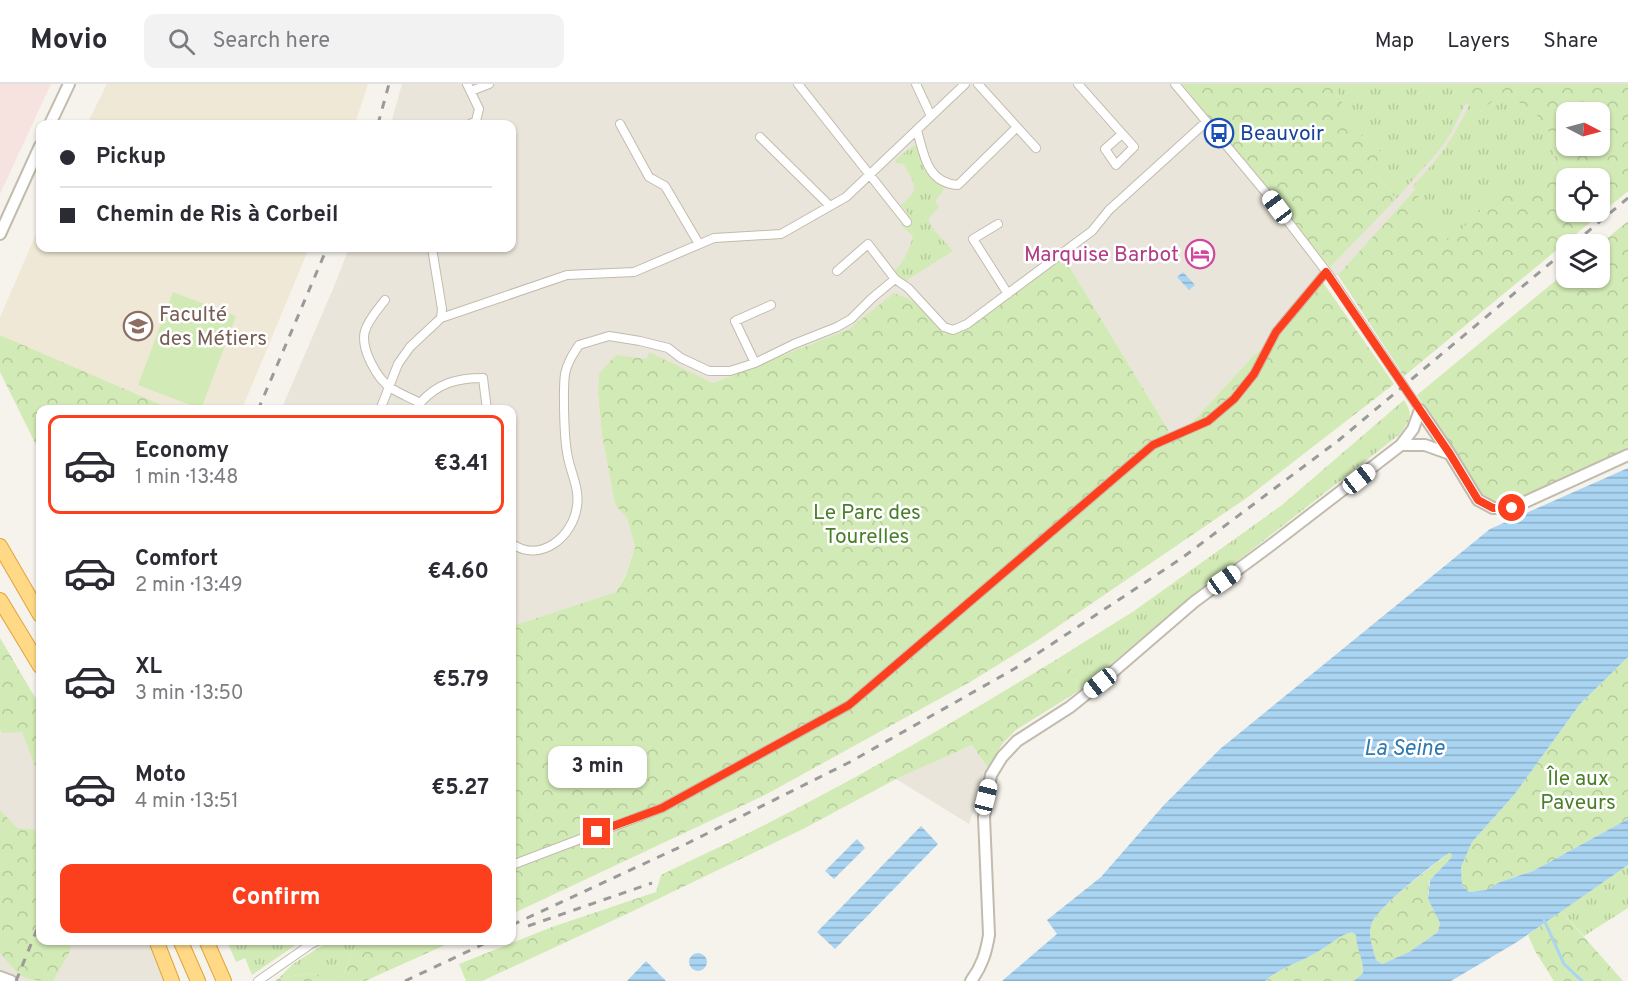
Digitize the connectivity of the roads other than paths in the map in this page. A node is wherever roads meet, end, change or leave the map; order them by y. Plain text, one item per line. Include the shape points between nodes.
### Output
1 (69, 84) edge
2 (489, 84) edge
3 (798, 84) edge
4 (916, 84) edge
5 (965, 84) edge
6 (978, 84) edge
7 (1078, 84) edge
8 (1175, 84) edge
9 (469, 87) edge
10 (931, 116) junction
11 (52, 120) edge
12 (476, 120) edge
13 (1206, 122) junction
14 (620, 124) dead end
15 (1017, 127) junction
16 (917, 130) junction
17 (1122, 134) dead end
18 (760, 137) dead end
19 (1036, 148) dead end
20 (36, 155) edge
21 (868, 175) junction
22 (830, 206) junction
23 (906, 222) dead end
24 (998, 225) dead end
25 (0, 234) edge
26 (699, 244) junction
27 (433, 252) edge
28 (837, 271) dead end
29 (1326, 272) junction
30 (895, 279) junction
31 (1008, 294) junction
32 (385, 300) dead end
33 (771, 305) dead end
34 (441, 318) junction
35 (755, 363) junction
36 (389, 387) junction
37 (382, 405) edge
38 (419, 405) edge
39 (422, 405) edge
40 (486, 405) edge
41 (1420, 410) junction
42 (1401, 445) junction
43 (1450, 454) junction
44 (1628, 455) edge
45 (0, 546) edge
46 (516, 546) edge
47 (0, 600) edge
48 (36, 608) edge
49 (36, 659) edge
50 (516, 863) edge
51 (158, 945) edge
52 (182, 945) edge
53 (208, 945) edge
54 (312, 945) edge
55 (0, 977) edge
56 (11, 981) edge
57 (172, 981) edge
58 (198, 981) edge
59 (224, 981) edge
60 (258, 981) edge
61 (970, 981) edge

1 - 11 street
2 - 9 street
3 - 21 street
4 - 10 street
5 - 10 street
6 - 15 street
7 - 17 street
8 - 13 street
9 - 12 street via 479,109
10 - 16 street
13 - 29 street
13 - 31 street via 1108,210 1092,231
14 - 26 street via 649,177 665,186
15 - 16 street via 958,185 947,185 935,178
15 - 19 street
16 - 21 street
18 - 22 street
20 - 25 street
21 - 22 street via 846,197
21 - 23 street
22 - 26 street via 782,234 714,238
24 - 31 street via 973,239
26 - 34 street via 634,272 567,276
27 - 34 street
28 - 30 street via 868,244
29 - 41 street
29 - 50 street via 1276,332 1254,374 1234,399 1208,421 1153,445 849,705 662,808
30 - 31 street via 944,327 953,330
30 - 35 street via 851,319
32 - 36 street via 364,332 371,363
33 - 35 street via 735,321
34 - 36 street via 410,347
35 - 46 street via 730,371 709,371 668,348 640,341 609,336 579,345 565,375 566,451 578,496 577,508 561,540 551,547 528,552
36 - 37 street
36 - 38 street
39 - 40 street via 431,391 463,378 483,378
41 - 42 street
41 - 43 street
42 - 43 street via 1425,445
42 - 61 street via 1194,602 1100,683 1017,741 1002,757 991,776 984,817 987,951
43 - 44 street via 1478,500 1493,508 1512,508
45 - 48 highway
47 - 49 highway
51 - 57 highway
52 - 58 highway
53 - 59 highway
54 - 60 street
55 - 56 street

